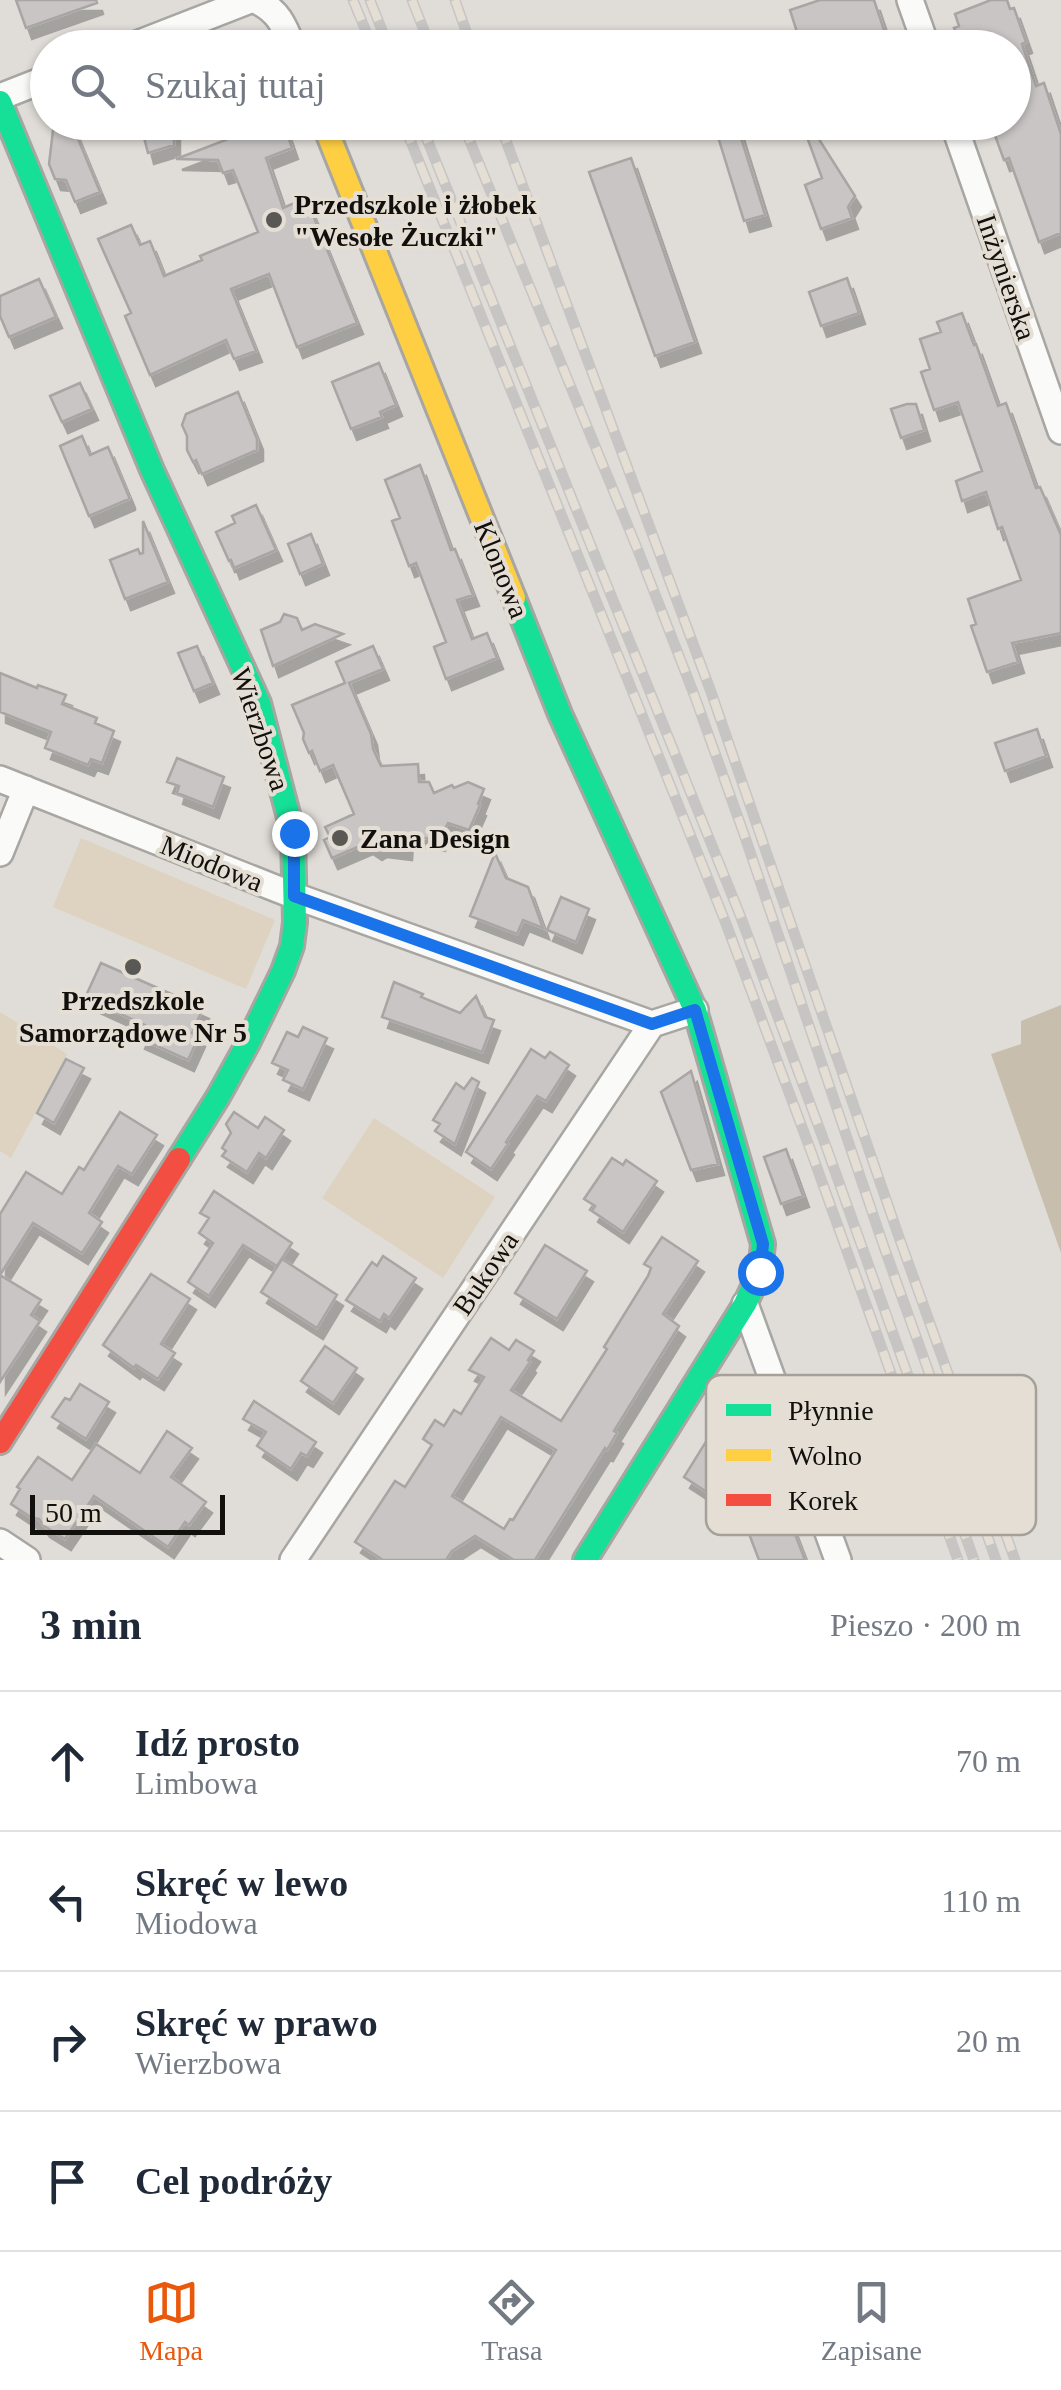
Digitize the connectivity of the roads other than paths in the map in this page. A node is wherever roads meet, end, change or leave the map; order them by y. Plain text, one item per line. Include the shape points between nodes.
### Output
1 (252, 0) edge
2 (910, 0) edge
3 (174, 30) edge
4 (285, 30) edge
5 (921, 30) edge
6 (30, 86) edge
7 (0, 100) edge
8 (330, 140) edge
9 (959, 140) edge
10 (1061, 432) edge
11 (0, 779) edge
12 (26, 789) junction
13 (0, 854) edge
14 (294, 896) junction
15 (695, 1010) junction
16 (652, 1024) junction
17 (745, 1304) junction
18 (771, 1375) edge
19 (0, 1442) edge
20 (829, 1535) edge
21 (0, 1542) edge
22 (27, 1560) edge
23 (293, 1560) edge
24 (585, 1560) edge
25 (838, 1560) edge

1 - 3 street
1 - 4 street via 270,7
2 - 5 street
6 - 7 street
7 - 14 street, Wierzbowa via 152,470 258,703 294,833
8 - 15 street, Klonowa via 560,714
9 - 10 street, Inżynierska
11 - 12 street, Miodowa
12 - 13 street
12 - 14 street, Miodowa
14 - 16 street, Miodowa
14 - 19 street, Wierzbowa via 292,946 248,1043
15 - 16 street
15 - 17 street, Klonowa via 763,1244 760,1272
16 - 23 street, Bukowa
17 - 18 street
17 - 24 street, Klonowa
20 - 25 street
21 - 22 street

